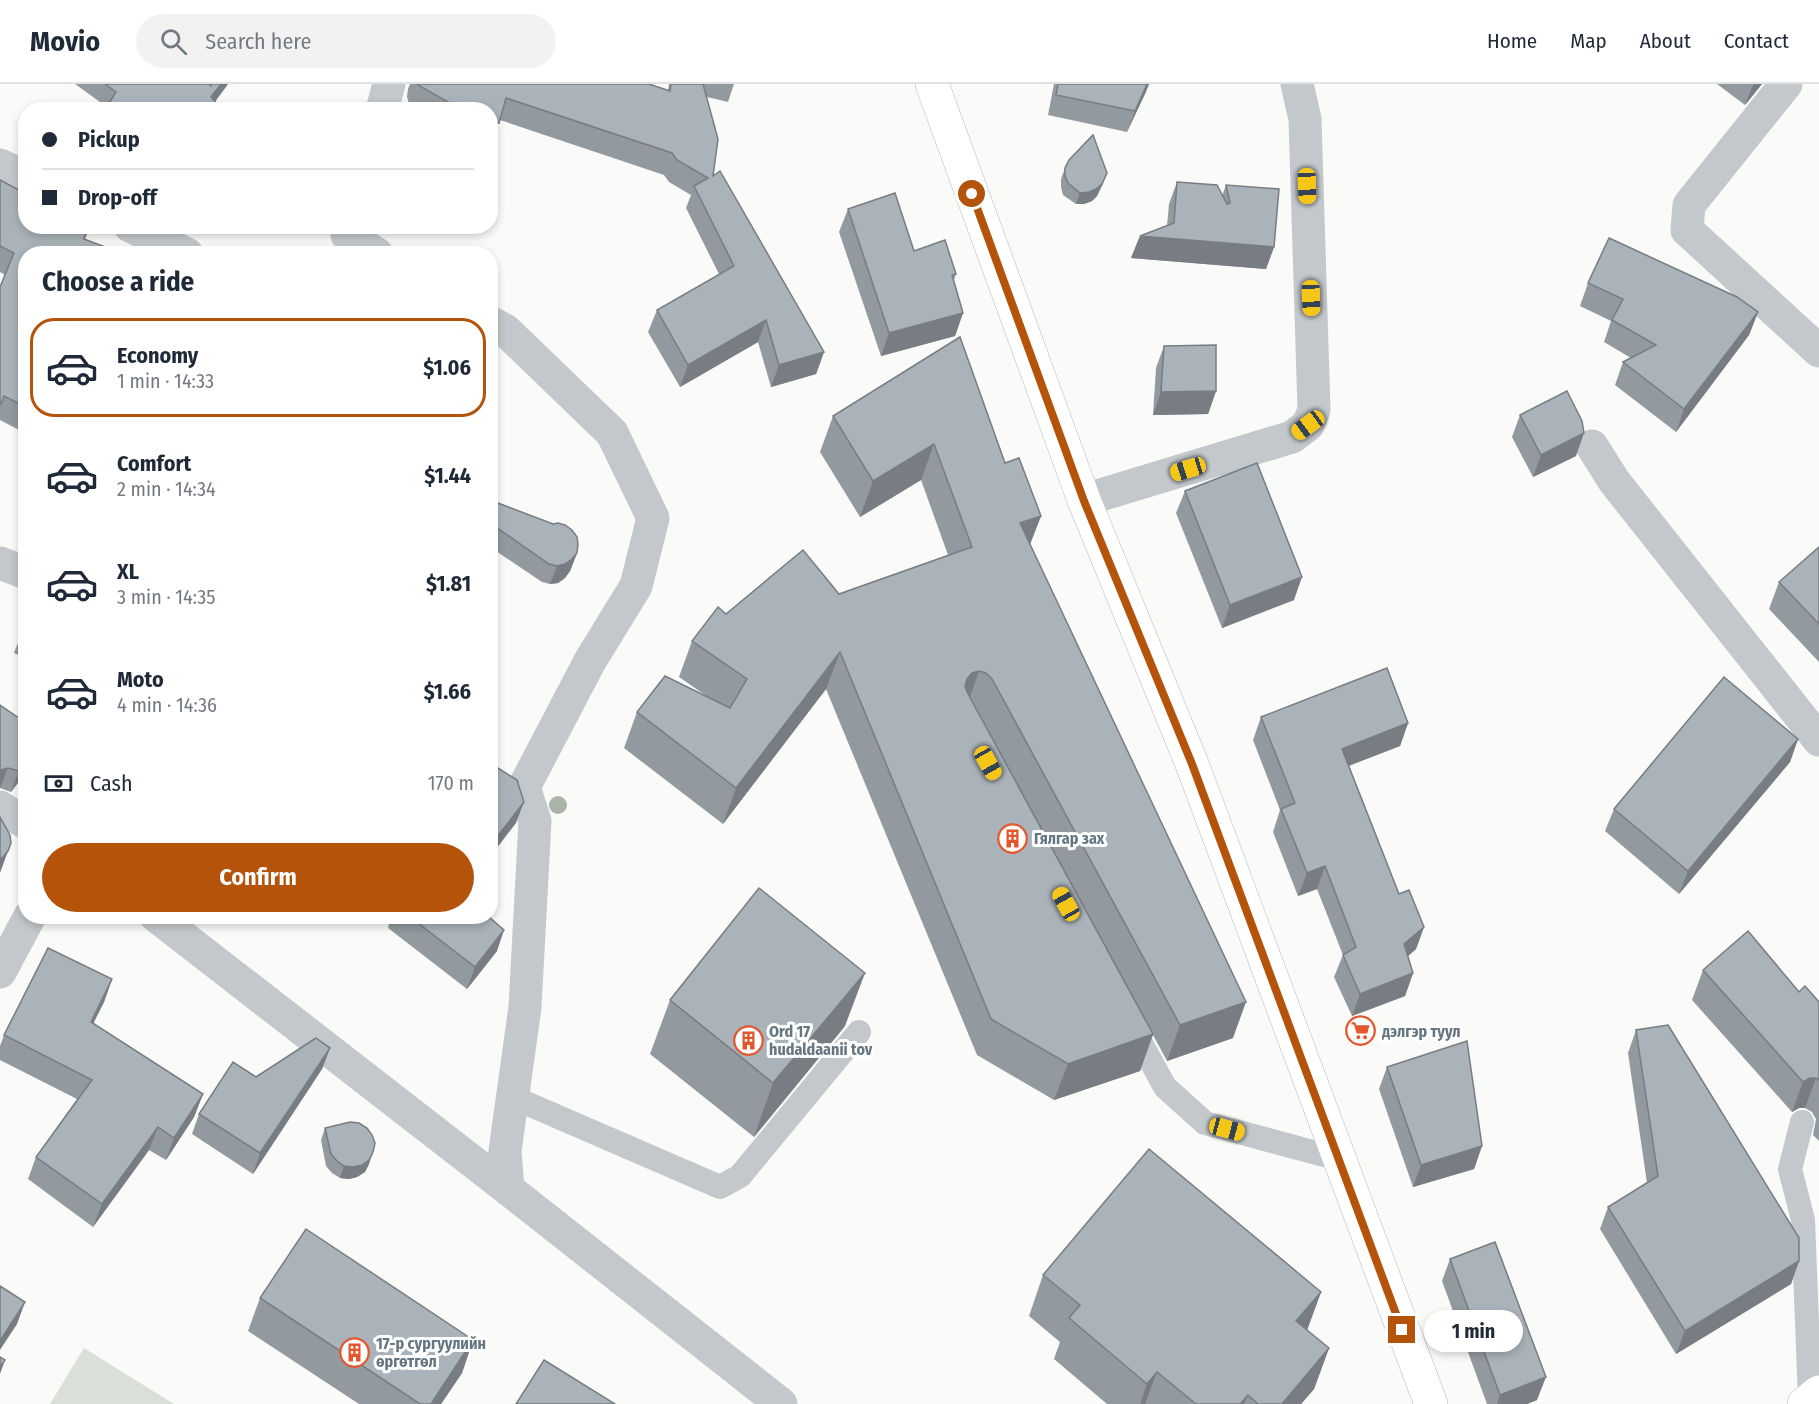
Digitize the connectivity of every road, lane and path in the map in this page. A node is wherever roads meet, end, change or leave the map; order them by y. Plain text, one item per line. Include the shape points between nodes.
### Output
1 (389, 84) edge
2 (932, 84) edge
3 (1297, 84) edge
4 (1786, 84) edge
5 (384, 102) edge
6 (0, 165) edge
7 (18, 173) edge
8 (146, 234) edge
9 (343, 238) edge
10 (171, 246) edge
11 (360, 246) edge
12 (498, 326) edge
13 (1819, 351) edge
14 (1592, 446) dead end
15 (1084, 501) junction
16 (0, 563) edge
17 (18, 570) edge
18 (1819, 740) edge
19 (0, 807) edge
20 (18, 818) edge
21 (26, 924) edge
22 (166, 924) edge
23 (0, 972) edge
24 (1120, 1003) edge
25 (859, 1032) edge
26 (512, 1097) junction
27 (1802, 1122) dead end
28 (1339, 1159) junction
29 (508, 1189) junction
30 (1811, 1398) edge
31 (781, 1404) edge
32 (1431, 1404) edge

1 - 5 street
2 - 15 main road
3 - 15 street via 1305,119 1314,410 1308,425 1292,437
4 - 13 street via 1689,205 1687,230
6 - 7 street
8 - 10 street
9 - 11 street
12 - 26 street via 612,433 653,518 636,586 512,780 535,820 525,1007
14 - 18 street via 1614,481
15 - 28 main road via 1192,764
16 - 17 street
19 - 20 street
21 - 23 street
22 - 29 street
24 - 28 lane via 1165,1087 1205,1123
25 - 26 lane via 740,1176 720,1187
26 - 29 street via 505,1151
27 - 30 lane via 1790,1169 1803,1220
28 - 32 main road
29 - 31 street

